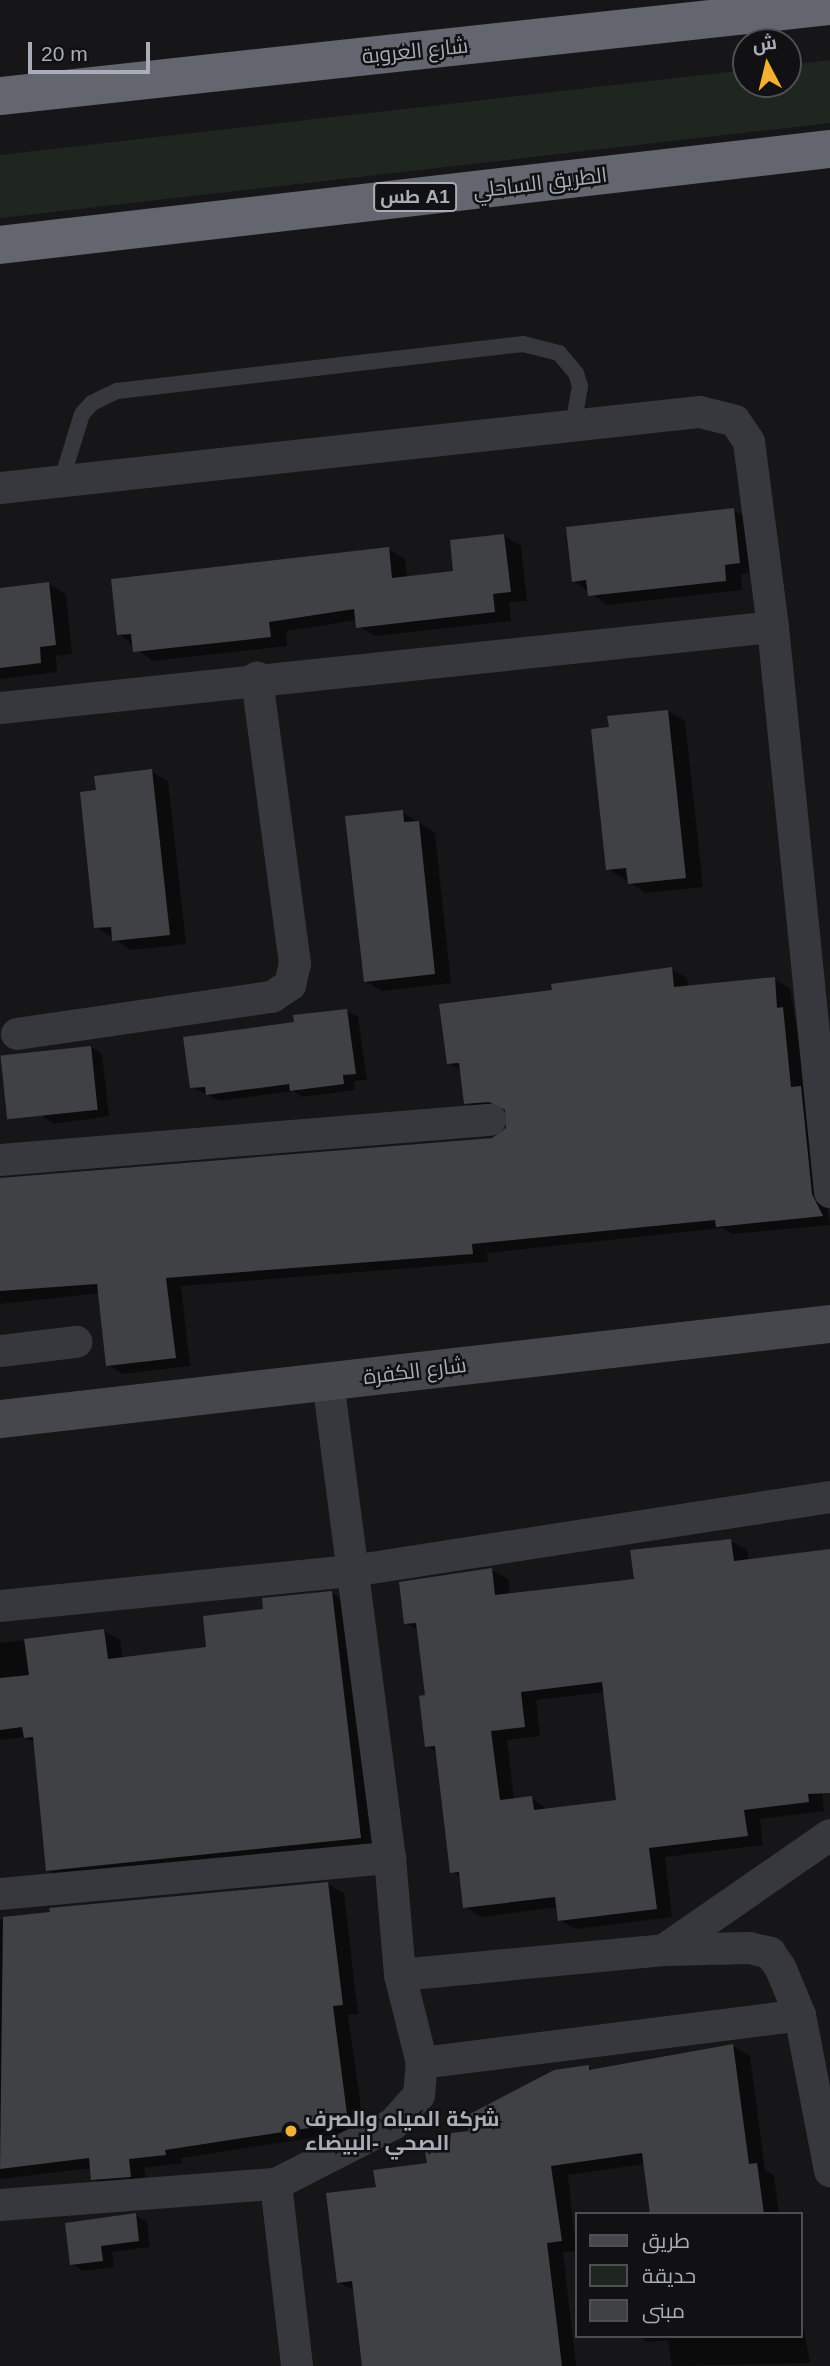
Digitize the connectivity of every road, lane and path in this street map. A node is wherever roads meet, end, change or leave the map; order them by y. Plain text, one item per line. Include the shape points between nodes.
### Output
1 (830, 6) edge
2 (0, 96) edge
3 (830, 149) edge
4 (0, 245) edge
5 (573, 426) junction
6 (61, 482) junction
7 (0, 488) edge
8 (774, 627) junction
9 (257, 678) junction
10 (0, 708) edge
11 (18, 1034) dead end
12 (490, 1120) dead end
13 (0, 1160) edge
14 (830, 1192) edge
15 (830, 1324) edge
16 (76, 1342) dead end
17 (0, 1351) edge
18 (328, 1381) junction
19 (0, 1419) edge
20 (830, 1497) edge
21 (352, 1571) junction
22 (0, 1606) edge
23 (830, 1835) edge
24 (390, 1858) junction
25 (0, 1894) edge
26 (664, 1950) junction
27 (400, 1975) junction
28 (800, 2015) junction
29 (422, 2063) junction
30 (830, 2171) edge
31 (276, 2184) junction
32 (0, 2205) edge
33 (297, 2366) edge

1 - 2 highway, شارع العروبة
3 - 4 highway, الطريق الساحلي / طس A1
5 - 6 street
5 - 6 lane via 580,386 576,373 559,353 523,344 117,391 92,403 82,414
5 - 8 street via 700,412 735,421 749,442
6 - 7 street
8 - 9 street
8 - 14 street
9 - 10 street
9 - 11 street via 295,964 290,985 272,997
12 - 13 street
15 - 18 street, شارع الكفرة
16 - 17 street
18 - 19 street, شارع الكفرة
18 - 21 street
20 - 21 street
21 - 22 street
21 - 24 street
23 - 26 street
24 - 25 street
24 - 27 street
26 - 27 street
26 - 28 street via 749,1948 770,1953
27 - 29 street
28 - 29 street
28 - 30 street
29 - 31 street via 419,2095 393,2124
31 - 32 street
31 - 33 street

